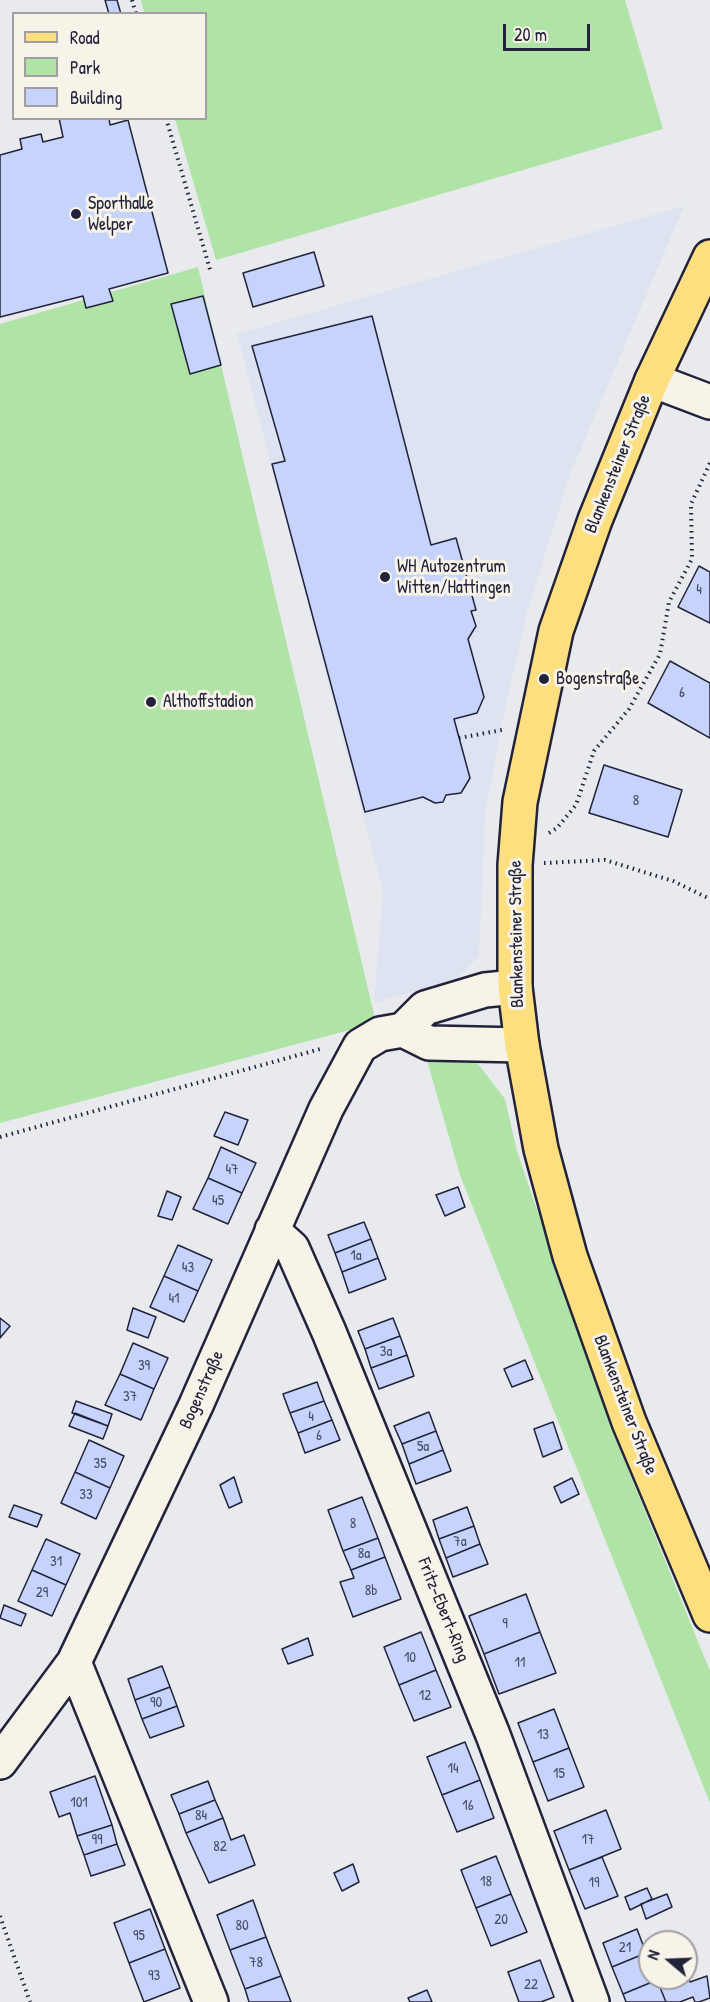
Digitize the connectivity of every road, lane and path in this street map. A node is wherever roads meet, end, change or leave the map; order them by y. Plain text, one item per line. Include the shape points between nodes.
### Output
1 (167, 120) edge
2 (710, 257) edge
3 (211, 273) dead end
4 (652, 380) junction
5 (710, 402) edge
6 (710, 463) edge
7 (502, 730) dead end
8 (459, 738) dead end
9 (515, 859) junction
10 (710, 899) edge
11 (515, 987) junction
12 (403, 1030) junction
13 (522, 1045) junction
14 (354, 1057) junction
15 (0, 1137) edge
16 (272, 1230) junction
17 (710, 1615) edge
18 (74, 1662) junction
19 (0, 1762) edge
20 (0, 1916) edge
21 (30, 2002) edge
22 (211, 2002) edge
23 (592, 2002) edge

1 - 3 path
2 - 4 main road, Blankensteiner Straße
4 - 5 street
4 - 9 main road, Blankensteiner Straße via 595,520 556,631 520,802
6 - 9 path via 691,504 692,559 669,602 660,654 629,709 594,752 576,805 557,828
7 - 8 path
9 - 10 path via 605,860 673,881
9 - 11 main road, Blankensteiner Straße
11 - 12 street via 485,990 425,1008
11 - 13 main road, Blankensteiner Straße
12 - 13 street via 429,1043
12 - 14 street, Bogenstraße via 380,1034 360,1046
13 - 17 main road, Blankensteiner Straße via 541,1149 570,1256 629,1422
14 - 15 path via 326,1048
14 - 16 street, Bogenstraße via 326,1109
16 - 18 street, Bogenstraße via 196,1405
16 - 23 street, Fritz-Ebert-Ring via 292,1248 329,1332 493,1735
18 - 19 street, Bogenstraße
18 - 22 street
20 - 21 path

